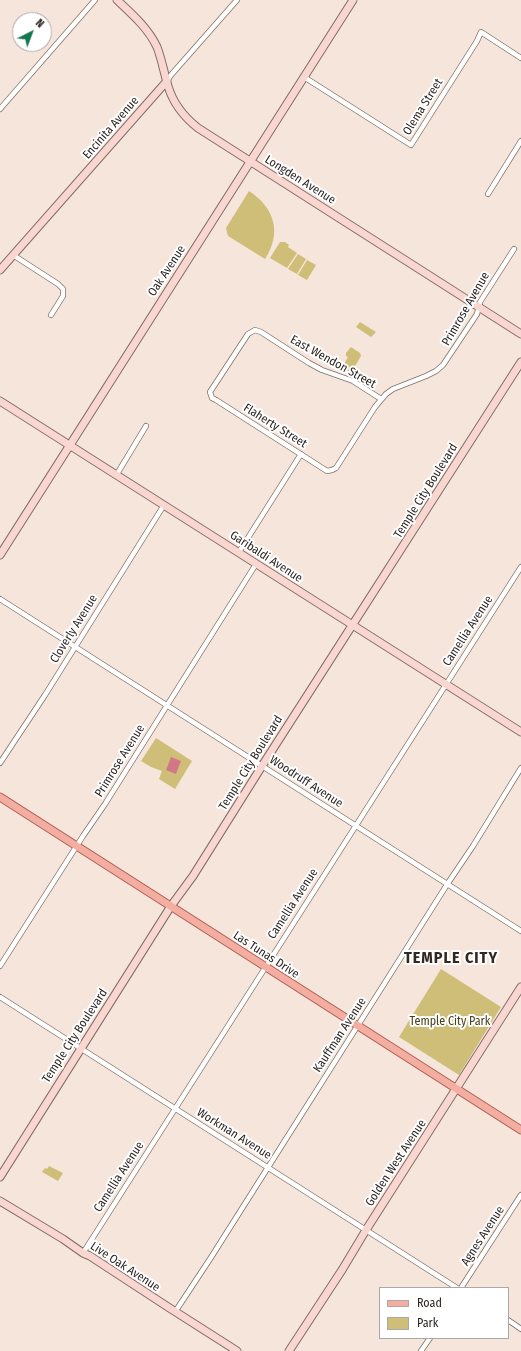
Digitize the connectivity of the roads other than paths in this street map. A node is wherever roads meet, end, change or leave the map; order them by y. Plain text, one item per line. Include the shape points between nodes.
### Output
1 (95, 0) edge
2 (117, 0) edge
3 (237, 0) edge
4 (353, 0) edge
5 (232, 3) edge
6 (521, 58) edge
7 (304, 77) junction
8 (167, 81) junction
9 (0, 108) edge
10 (521, 141) edge
11 (250, 162) junction
12 (488, 194) dead end
13 (514, 249) dead end
14 (13, 255) junction
15 (0, 270) edge
16 (479, 307) junction
17 (51, 315) dead end
18 (521, 334) edge
19 (521, 362) edge
20 (211, 394) joint
21 (381, 399) junction
22 (0, 401) edge
23 (146, 426) dead end
24 (70, 444) junction
25 (301, 454) junction
26 (332, 470) joint
27 (117, 474) junction
28 (164, 505) junction
29 (239, 552) junction
30 (0, 555) edge
31 (256, 564) junction
32 (521, 566) edge
33 (0, 599) edge
34 (353, 625) junction
35 (75, 646) junction
36 (445, 684) junction
37 (167, 704) junction
38 (521, 732) edge
39 (0, 763) edge
40 (262, 766) junction
41 (521, 768) edge
42 (0, 797) edge
43 (355, 825) junction
44 (77, 845) junction
45 (448, 883) junction
46 (171, 906) junction
47 (521, 930) edge
48 (0, 966) edge
49 (265, 967) junction
50 (521, 986) edge
51 (0, 997) edge
52 (357, 1026) junction
53 (80, 1048) junction
54 (456, 1088) junction
55 (175, 1108) junction
56 (521, 1130) edge
57 (267, 1167) junction
58 (0, 1177) edge
59 (521, 1194) edge
60 (0, 1201) edge
61 (366, 1230) junction
62 (83, 1253) junction
63 (455, 1287) edge
64 (462, 1287) edge
65 (175, 1312) junction
66 (509, 1321) edge
67 (521, 1329) edge
68 (429, 1339) edge
69 (237, 1351) edge
70 (290, 1351) edge
71 (421, 1351) edge

1 - 9 street
2 - 8 street, Longden Avenue via 151,36
3 - 5 street, Encinita Avenue
4 - 7 street, Oak Avenue
5 - 8 street, Encinita Avenue
6 - 7 street, Olema Street via 481,32 411,146
7 - 11 street, Oak Avenue
8 - 11 street, Longden Avenue via 174,101 188,120
8 - 14 street, Encinita Avenue
10 - 12 street
11 - 16 street, Longden Avenue
11 - 24 street, Oak Avenue
13 - 16 street, Primrose Avenue
14 - 15 street, Encinita Avenue
14 - 17 street via 62,287 63,296
16 - 18 street, Longden Avenue
16 - 21 street, Primrose Avenue via 444,365 426,376 393,389
19 - 34 street, Temple City Boulevard
20 - 21 street, East Wendon Street via 248,334 255,330 322,370 353,381
20 - 25 street, Flaherty Street via 216,400
21 - 26 street, Primrose Avenue via 336,468
22 - 24 street, Garibaldi Avenue
23 - 27 street
24 - 27 street, Garibaldi Avenue
24 - 30 street, Oak Avenue
25 - 26 street, Flaherty Street via 327,471
25 - 29 street
27 - 28 street, Garibaldi Avenue
28 - 29 street, Garibaldi Avenue
28 - 35 street, Cloverly Avenue
29 - 31 street, Garibaldi Avenue
31 - 34 street, Garibaldi Avenue
31 - 37 street, Primrose Avenue
32 - 36 street, Camellia Avenue
33 - 35 street, Woodruff Avenue
34 - 36 street, Garibaldi Avenue
34 - 40 street, Temple City Boulevard
35 - 37 street, Woodruff Avenue
35 - 39 street, Cloverly Avenue
36 - 38 street, Garibaldi Avenue
36 - 43 street, Camellia Avenue
37 - 40 street, Woodruff Avenue
37 - 44 street, Primrose Avenue
40 - 43 street, Woodruff Avenue
40 - 46 street, Temple City Boulevard
41 - 45 street, Kauffman Avenue
42 - 44 main road, Las Tunas Drive
43 - 45 street, Woodruff Avenue
43 - 49 street, Camellia Avenue
44 - 46 main road, Las Tunas Drive
44 - 48 street, Primrose Avenue
45 - 47 street, Woodruff Avenue
45 - 52 street, Kauffman Avenue
46 - 49 main road, Las Tunas Drive
46 - 53 street, Temple City Boulevard
49 - 52 main road, Las Tunas Drive
49 - 55 street, Camellia Avenue
50 - 54 street, Golden West Avenue
51 - 53 street, Workman Avenue
52 - 54 main road, Las Tunas Drive
52 - 57 street, Kauffman Avenue
53 - 55 street, Workman Avenue
53 - 58 street, Temple City Boulevard
54 - 56 main road, Las Tunas Drive
54 - 61 street, Golden West Avenue
55 - 57 street, Workman Avenue
55 - 62 street, Camellia Avenue
57 - 61 street, Workman Avenue
57 - 65 street, Kauffman Avenue
59 - 64 street, Agnes Avenue
60 - 62 street, Live Oak Avenue
61 - 63 street, Workman Avenue
61 - 70 street, Golden West Avenue
62 - 65 street, Live Oak Avenue
65 - 69 street, Live Oak Avenue
66 - 67 street
68 - 71 street

